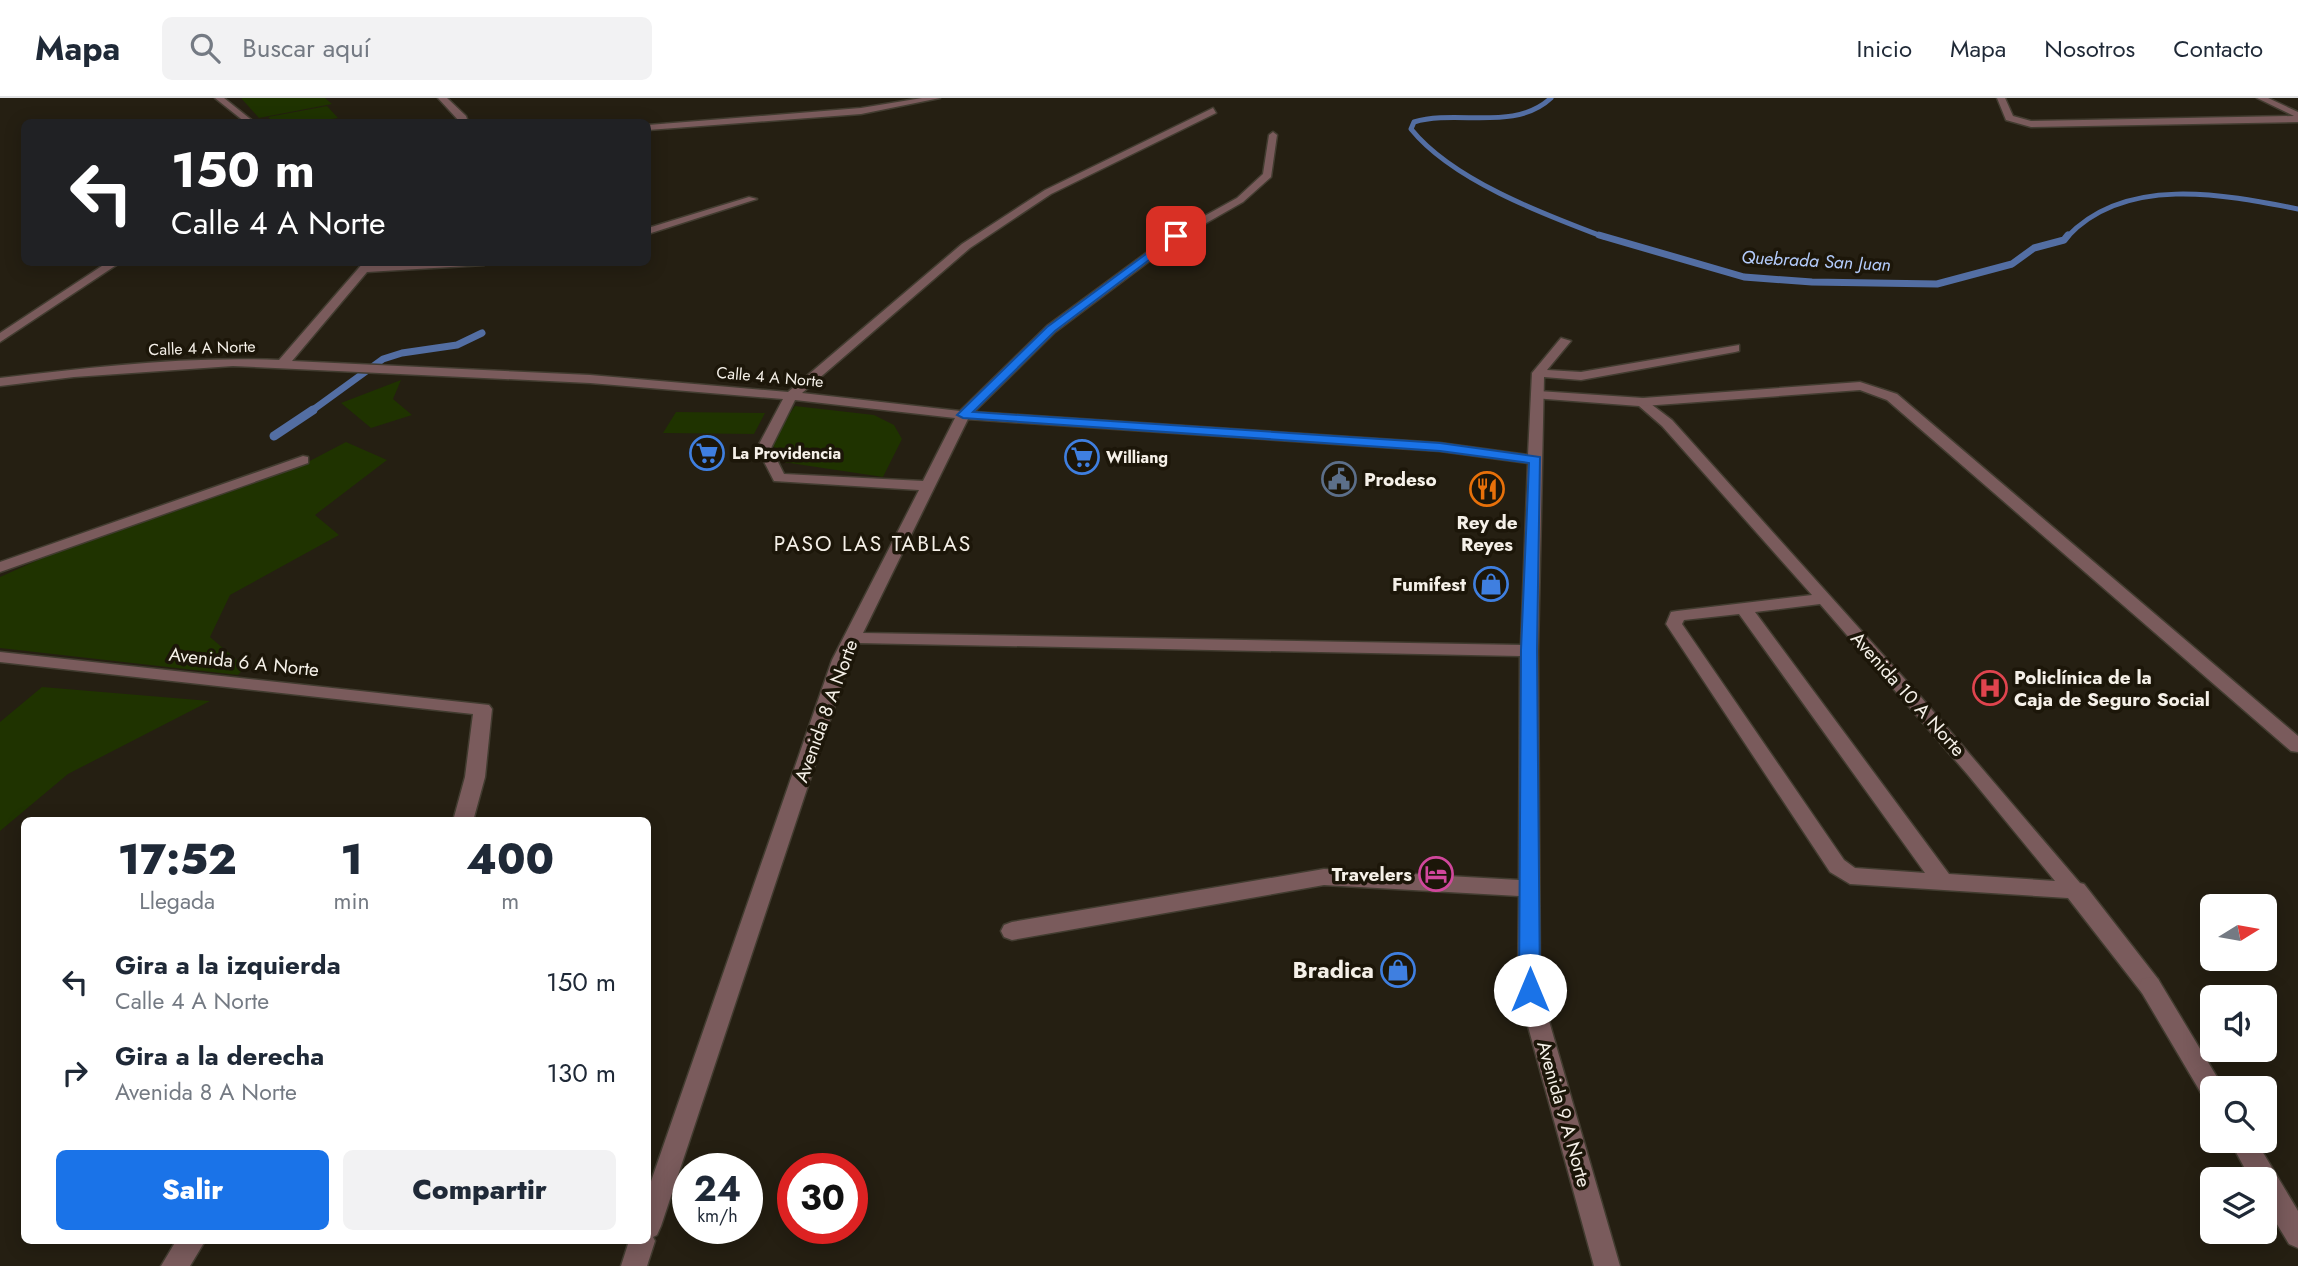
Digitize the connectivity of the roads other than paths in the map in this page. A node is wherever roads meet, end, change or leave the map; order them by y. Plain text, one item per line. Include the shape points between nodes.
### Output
1 (219, 98) edge
2 (442, 98) edge
3 (936, 98) edge
4 (2001, 98) edge
5 (2261, 98) edge
6 (1213, 111) dead end
7 (2298, 117) edge
8 (246, 119) edge
9 (463, 119) edge
10 (651, 128) edge
11 (1273, 135) dead end
12 (752, 199) dead end
13 (651, 231) edge
14 (110, 266) edge
15 (368, 266) edge
16 (0, 338) edge
17 (1565, 341) dead end
18 (1735, 348) dead end
19 (282, 365) junction
20 (1538, 373) junction
21 (0, 382) edge
22 (1538, 395) junction
23 (791, 396) junction
24 (1643, 402) junction
25 (963, 415) junction
26 (303, 460) dead end
27 (1536, 460) junction
28 (928, 486) junction
29 (0, 567) edge
30 (1824, 599) junction
31 (1744, 609) junction
32 (853, 638) junction
33 (1529, 650) junction
34 (0, 657) edge
35 (2298, 746) edge
36 (464, 817) edge
37 (1942, 880) junction
38 (1530, 889) junction
39 (2077, 890) junction
40 (1012, 931) dead end
41 (2204, 1076) edge
42 (2249, 1153) edge
43 (651, 1217) edge
44 (2298, 1235) edge
45 (190, 1244) edge
46 (641, 1244) edge
47 (174, 1266) edge
48 (634, 1266) edge
49 (1607, 1266) edge

1 - 8 street
2 - 9 street
3 - 10 street via 861,111
4 - 7 street via 2009,118 2031,124
5 - 7 street
6 - 23 street via 1048,192 966,246
11 - 25 street, Avenida 8 A Norte via 1268,175 1240,200 1176,236 1099,291 1051,329
12 - 13 street
14 - 16 street
15 - 19 street
17 - 20 street
18 - 20 street via 1581,376
19 - 21 street, Calle 4 A Norte via 233,362
19 - 23 street, Calle 4 A Norte via 590,379
20 - 22 street, Avenida 9 A Norte
22 - 24 street
22 - 27 street, Avenida 9 A Norte
23 - 25 street, Calle 4 A Norte
23 - 28 street via 764,448 779,478
24 - 30 street, Avenida 10 A Norte
24 - 35 street via 1860,386 1892,397
25 - 27 street, Calle 4 A Norte via 1440,447
25 - 28 street, Avenida 8 A Norte
26 - 29 street
27 - 33 street, Avenida 9 A Norte
28 - 32 street, Avenida 8 A Norte
30 - 31 street
30 - 39 street, Avenida 10 A Norte
31 - 37 street
31 - 37 street via 1677,616 1674,624 1837,866 1850,876
32 - 33 street
32 - 43 street, Avenida 8 A Norte via 841,660
33 - 38 street, Avenida 9 A Norte
34 - 36 street, Avenida 6 A Norte via 483,709 475,777
37 - 39 street
38 - 40 street via 1324,877
38 - 49 street, Avenida 9 A Norte via 1530,990
39 - 41 street, Avenida 10 A Norte via 2150,986
42 - 44 street
45 - 47 street
46 - 48 street

